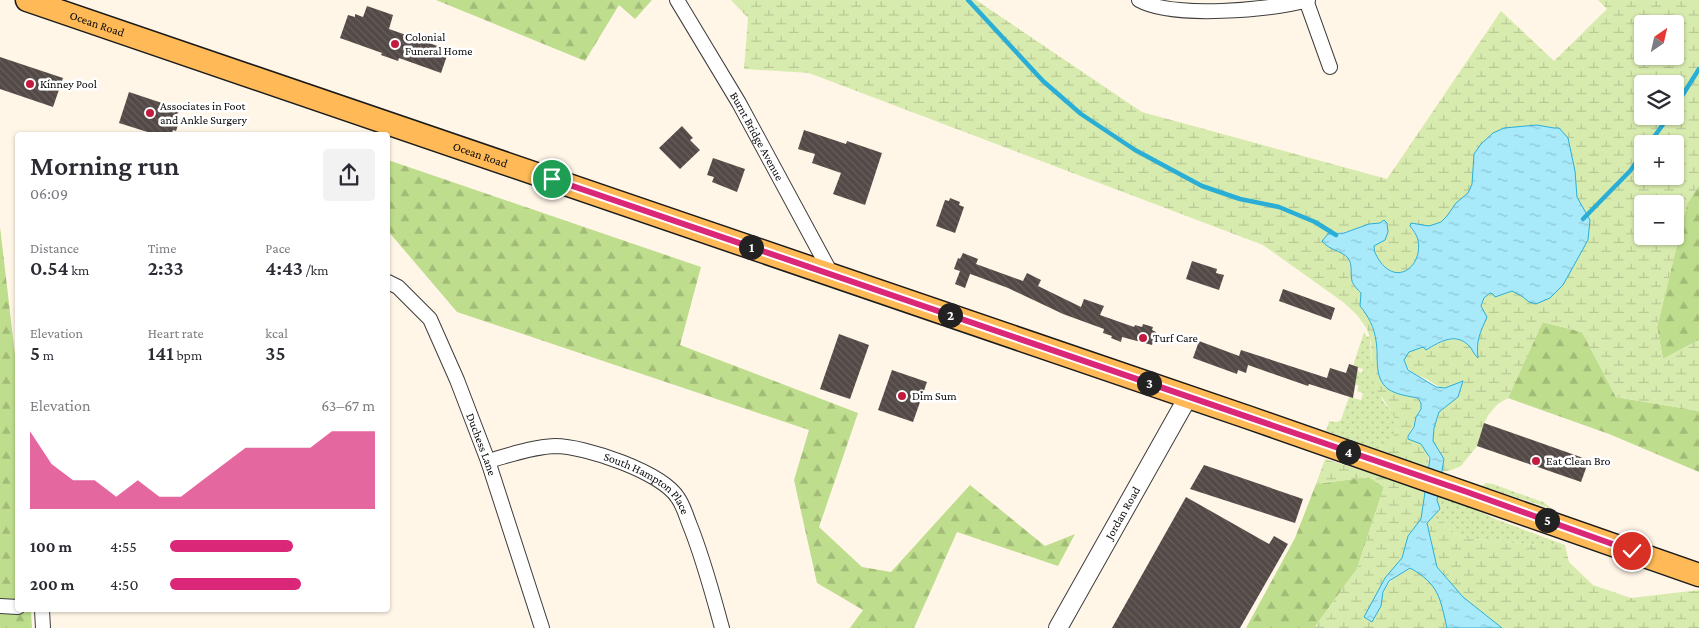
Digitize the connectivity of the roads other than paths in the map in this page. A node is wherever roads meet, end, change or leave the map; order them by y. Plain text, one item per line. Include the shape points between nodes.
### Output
1 (27, 0) edge
2 (677, 0) edge
3 (1139, 0) edge
4 (1307, 0) edge
5 (1330, 67) dead end
6 (832, 275) junction
7 (390, 283) edge
8 (1188, 397) junction
9 (488, 462) junction
10 (1699, 575) edge
11 (0, 606) edge
12 (15, 607) edge
13 (42, 612) edge
14 (43, 628) edge
15 (542, 628) edge
16 (722, 628) edge
17 (1058, 628) edge

1 - 6 main road, Ocean Road
2 - 6 street, Burnt Bridge Avenue via 738,103
3 - 4 street via 1165,8 1229,11
4 - 5 street
6 - 8 main road, Ocean Road
7 - 9 street, Duchess Lane via 430,319
8 - 10 main road, Ocean Road
8 - 17 street, Jordan Road
9 - 15 street, Duchess Lane
9 - 16 street, South Hampton Place via 535,448 556,446 592,452 634,467 662,483 678,497 699,546
11 - 12 street
13 - 14 street

